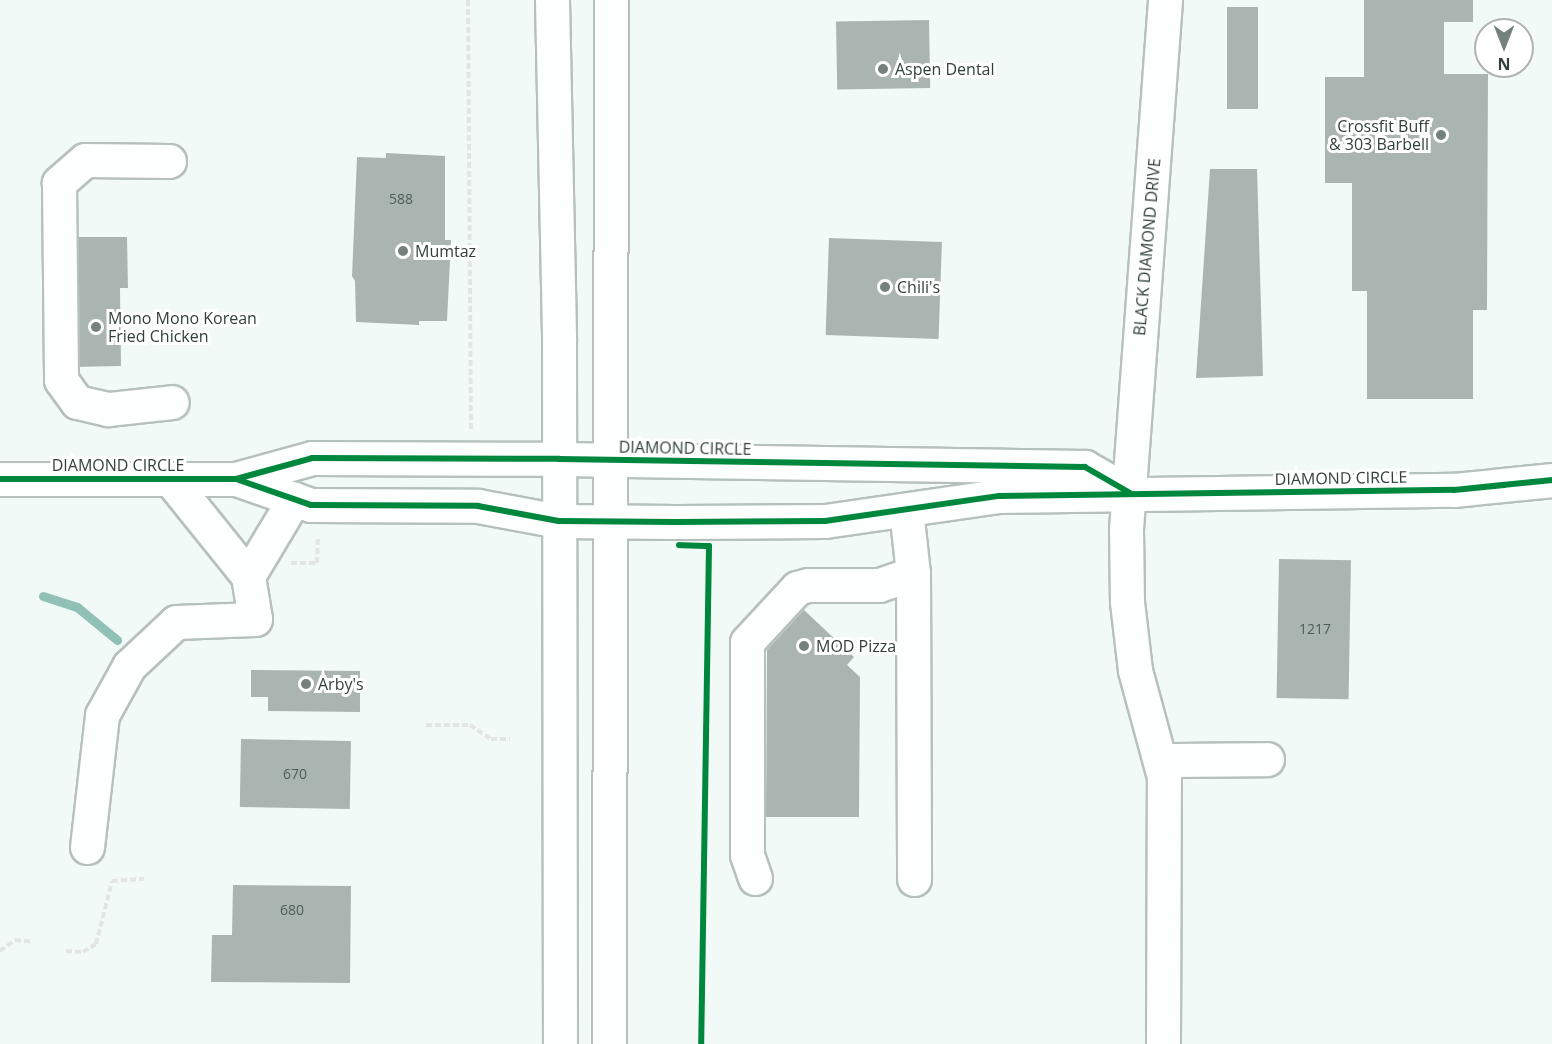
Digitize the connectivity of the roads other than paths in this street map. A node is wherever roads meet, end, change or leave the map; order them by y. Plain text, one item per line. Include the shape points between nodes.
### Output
1 (552, 0) edge
2 (611, 0) edge
3 (1165, 0) edge
4 (169, 161) dead end
5 (172, 402) dead end
6 (559, 459) junction
7 (608, 460) junction
8 (0, 478) edge
9 (170, 479) junction
10 (236, 479) junction
11 (1552, 480) edge
12 (1130, 493) junction
13 (294, 499) junction
14 (906, 510) junction
15 (559, 521) junction
16 (608, 521) junction
17 (913, 573) junction
18 (248, 576) junction
19 (1267, 759) dead end
20 (1162, 760) junction
21 (87, 847) dead end
22 (755, 878) dead end
23 (914, 879) dead end
24 (560, 1044) edge
25 (609, 1044) edge
26 (1163, 1044) edge

1 - 6 street
2 - 7 street
3 - 12 street, BLACK DIAMOND DRIVE via 1130,441
4 - 5 street via 85,160 59,183 61,380 77,402 108,409
6 - 7 street, DIAMOND CIRCLE
6 - 10 street, DIAMOND CIRCLE via 312,458
6 - 15 street
7 - 12 street, DIAMOND CIRCLE via 1085,467
7 - 16 street
8 - 9 street, DIAMOND CIRCLE
9 - 10 street, DIAMOND CIRCLE
9 - 18 street
10 - 13 street, DIAMOND CIRCLE
11 - 12 street, DIAMOND CIRCLE via 1454,490
12 - 14 street, DIAMOND CIRCLE via 999,496
12 - 20 street, BLACK DIAMOND DRIVE via 1127,602 1135,670
13 - 15 street, DIAMOND CIRCLE via 311,505 478,506
13 - 18 street
14 - 16 street, DIAMOND CIRCLE via 811,522
14 - 17 street
15 - 16 street, DIAMOND CIRCLE
15 - 24 street
16 - 25 street
17 - 22 street via 879,585 797,588 747,642 747,855
17 - 23 street
18 - 21 street via 255,619 176,622 129,666 102,715
19 - 20 street
20 - 26 street, BLACK DIAMOND DRIVE

